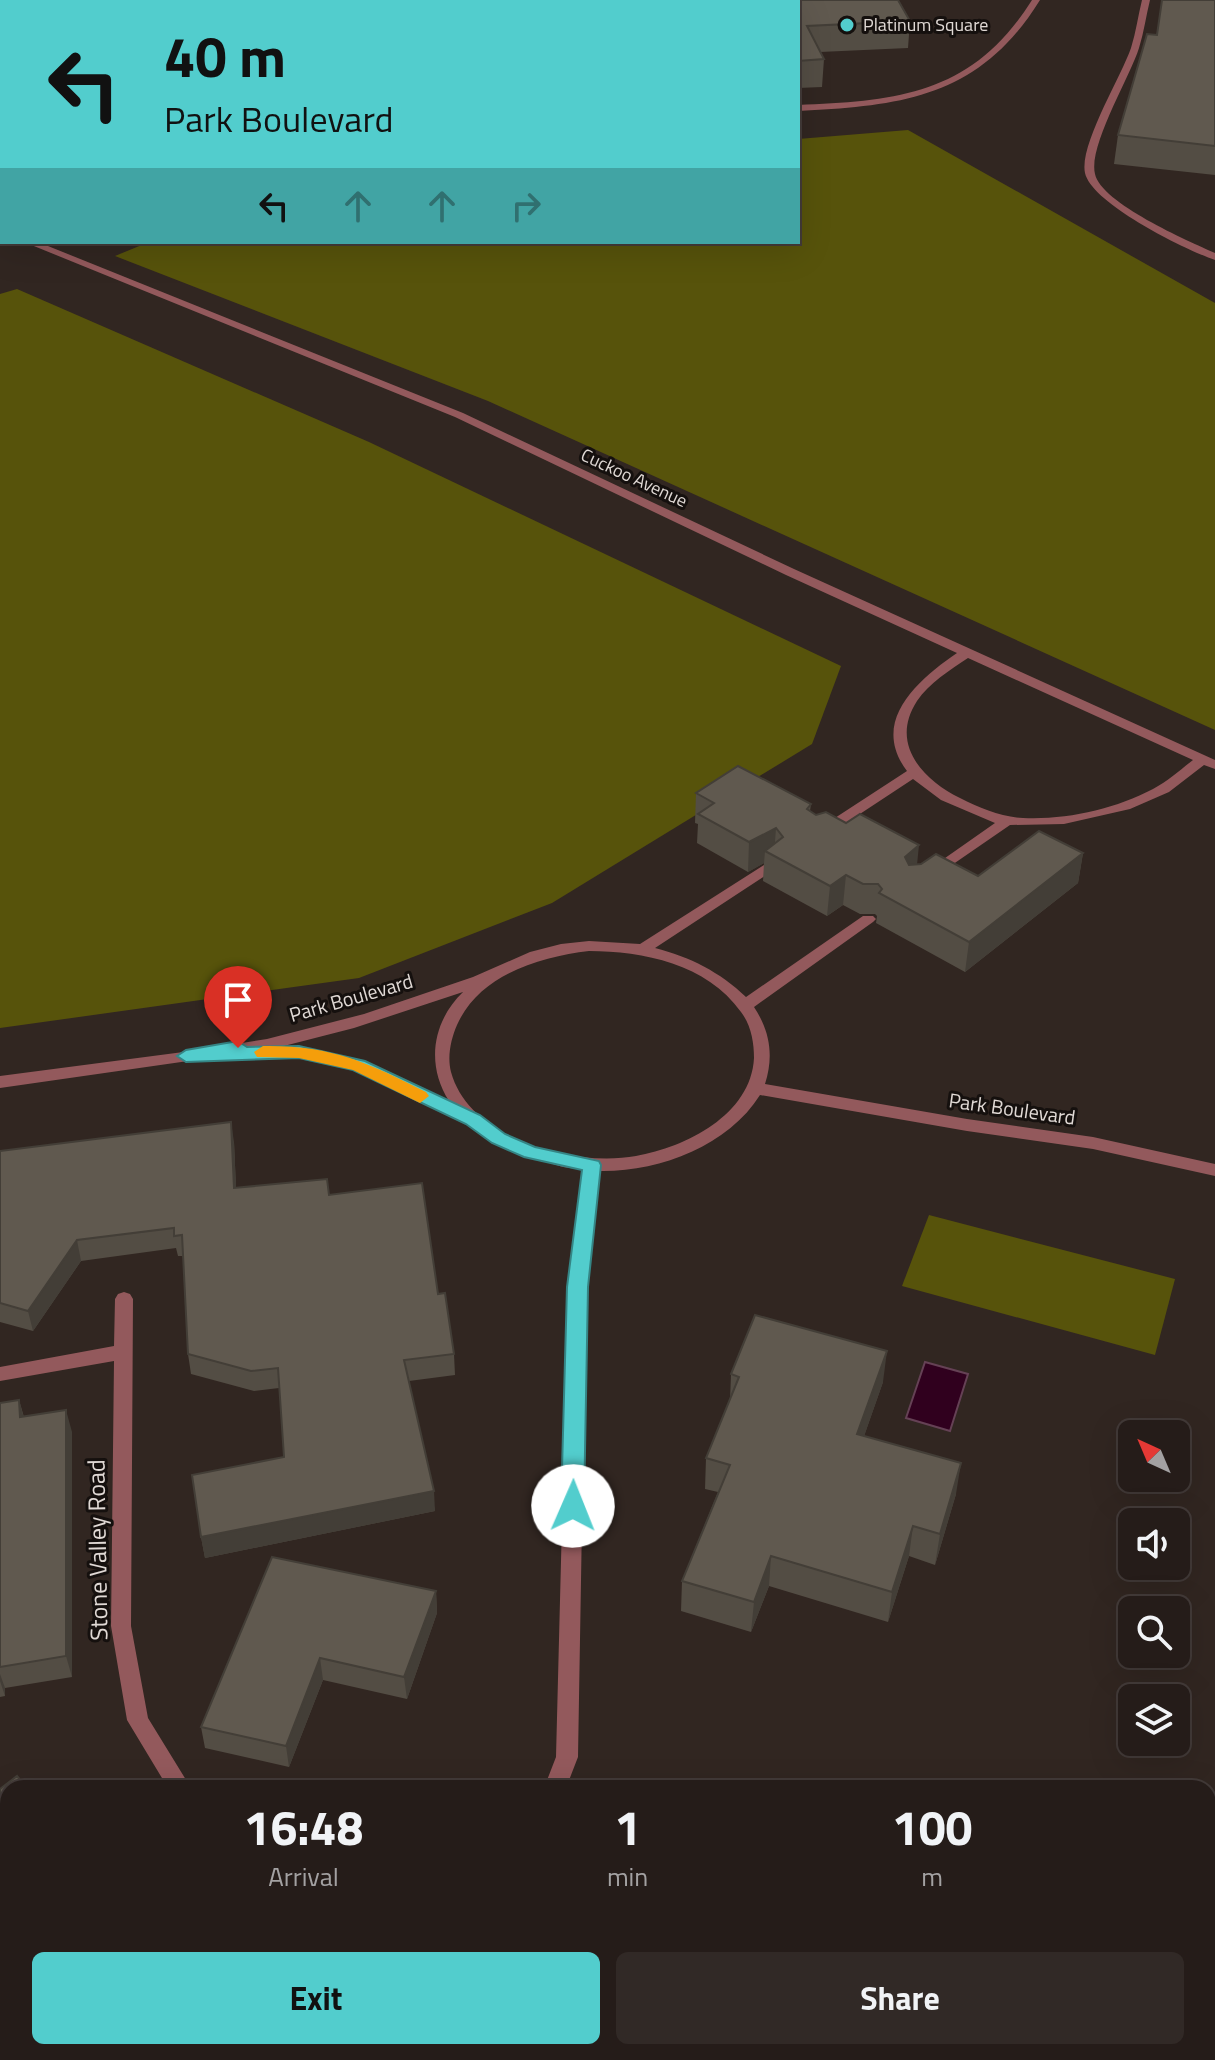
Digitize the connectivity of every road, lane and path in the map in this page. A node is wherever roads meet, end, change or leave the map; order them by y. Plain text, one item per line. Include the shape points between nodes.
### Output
1 (1036, 0) edge
2 (1146, 0) edge
3 (800, 108) edge
4 (34, 244) edge
5 (1215, 257) edge
6 (966, 653) junction
7 (1209, 762) edge
8 (912, 774) junction
9 (1007, 821) junction
10 (815, 838) edge
11 (772, 865) edge
12 (923, 881) edge
13 (868, 919) edge
14 (643, 949) junction
15 (491, 977) junction
16 (745, 1005) junction
17 (186, 1056) junction
18 (0, 1082) edge
19 (755, 1088) junction
20 (473, 1120) junction
21 (592, 1165) junction
22 (1215, 1170) edge
23 (124, 1299) dead end
24 (123, 1352) junction
25 (0, 1374) edge
26 (175, 1780) edge
27 (558, 1780) edge

1 - 3 street via 994,50 929,91 886,101
2 - 5 street via 1135,49 1094,149 1090,175 1138,219
4 - 6 street, Cuckoo Avenue via 459,415
6 - 7 street, Cuckoo Avenue
6 - 8 street via 933,676 905,711 901,744
7 - 9 street via 1158,792 1114,809
8 - 9 street via 951,801
8 - 10 street
9 - 12 street
11 - 14 street
13 - 16 street
14 - 15 street, Park Boulevard via 589,946 536,956
14 - 16 street, Park Boulevard via 684,960 719,979
15 - 17 street, Park Boulevard via 304,1036
15 - 20 street, Park Boulevard via 458,1007 442,1052 454,1099
16 - 19 street, Park Boulevard via 760,1033 763,1061
17 - 18 street
17 - 20 street, Park Boulevard via 299,1052 358,1065
19 - 21 street, Park Boulevard via 742,1109 698,1141 638,1161
19 - 22 street, Park Boulevard via 1093,1143
20 - 21 street, Park Boulevard via 530,1153
21 - 27 street via 577,1287 567,1757
23 - 24 street, Stone Valley Road
24 - 25 street
24 - 26 street, Stone Valley Road via 121,1626 138,1720

